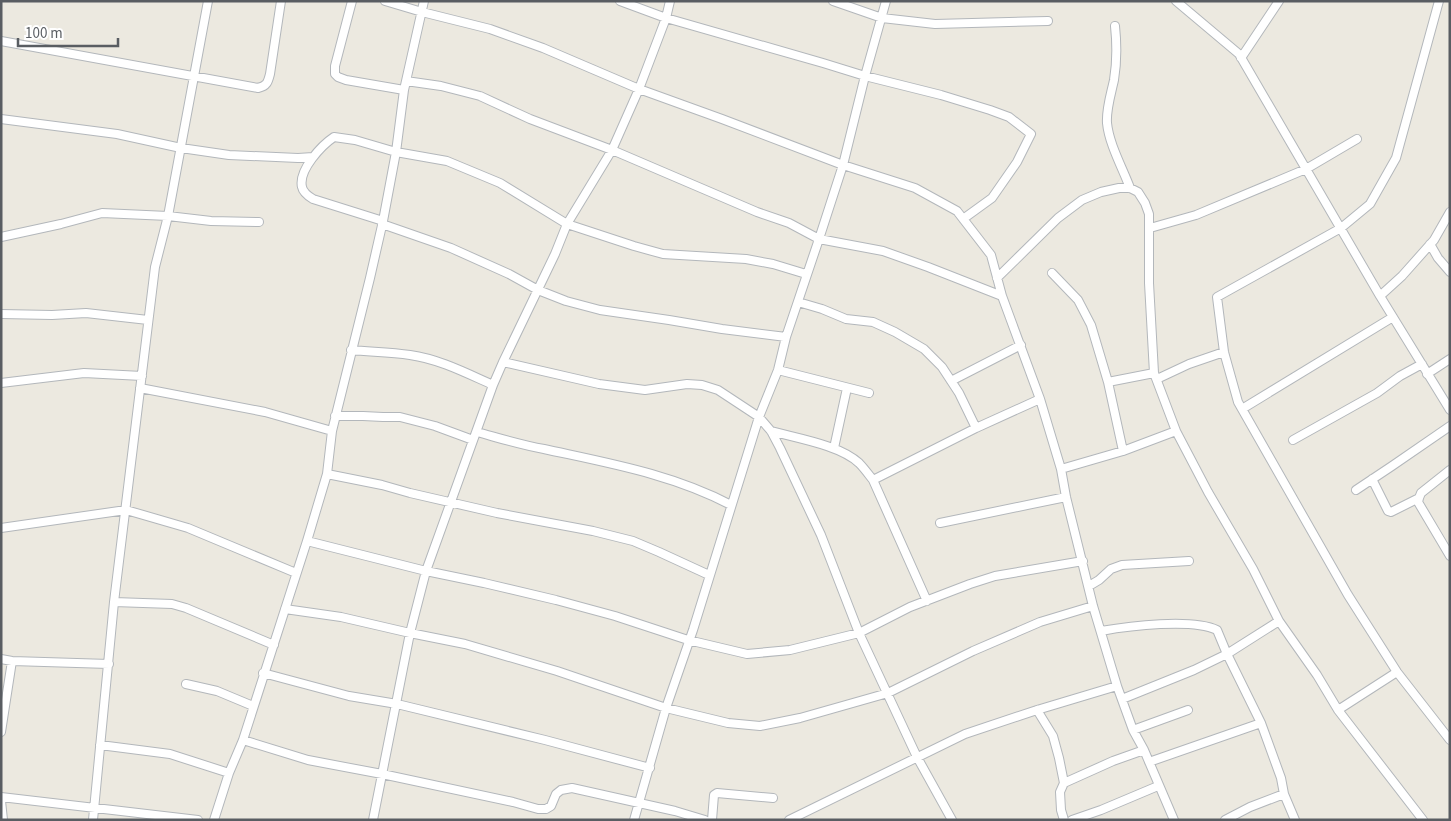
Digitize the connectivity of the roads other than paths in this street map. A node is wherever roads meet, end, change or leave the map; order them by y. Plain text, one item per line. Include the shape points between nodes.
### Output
1 (208, 1) edge
2 (281, 1) edge
3 (352, 1) edge
4 (385, 1) edge
5 (424, 1) edge
6 (620, 1) edge
7 (670, 1) edge
8 (833, 1) edge
9 (886, 1) edge
10 (1176, 1) edge
11 (1279, 1) edge
12 (1438, 1) edge
13 (422, 12) junction
14 (666, 18) junction
15 (882, 18) junction
16 (1048, 21) dead end
17 (1115, 26) dead end
18 (1, 41) edge
19 (1242, 58) junction
20 (865, 76) junction
21 (194, 77) junction
22 (406, 81) junction
23 (639, 89) junction
24 (404, 90) junction
25 (1, 119) edge
26 (1357, 138) dead end
27 (181, 148) junction
28 (612, 150) junction
29 (396, 152) junction
30 (313, 157) junction
31 (843, 165) junction
32 (1306, 169) junction
33 (1130, 188) junction
34 (1450, 212) edge
35 (168, 216) junction
36 (963, 219) junction
37 (259, 222) dead end
38 (383, 222) junction
39 (567, 224) junction
40 (1150, 228) junction
41 (1341, 228) junction
42 (1, 236) edge
43 (819, 239) junction
44 (1430, 244) junction
45 (1450, 272) edge
46 (1052, 273) dead end
47 (806, 274) junction
48 (997, 278) junction
49 (538, 290) junction
50 (1002, 296) junction
51 (1380, 296) junction
52 (798, 302) junction
53 (1, 314) edge
54 (1393, 317) junction
55 (148, 320) junction
56 (786, 337) junction
57 (1021, 345) junction
58 (351, 350) junction
59 (1224, 352) junction
60 (1450, 359) edge
61 (503, 362) junction
62 (1422, 364) junction
63 (778, 370) junction
64 (1428, 374) junction
65 (142, 376) junction
66 (1155, 376) junction
67 (951, 381) junction
68 (1108, 382) junction
69 (1, 383) edge
70 (493, 385) junction
71 (140, 388) junction
72 (847, 388) junction
73 (869, 393) dead end
74 (1040, 398) junction
75 (1242, 409) junction
76 (1450, 410) edge
77 (335, 416) junction
78 (759, 417) junction
79 (1450, 426) edge
80 (976, 428) junction
81 (332, 431) junction
82 (771, 431) junction
83 (1176, 431) junction
84 (477, 432) junction
85 (473, 440) junction
86 (1293, 440) dead end
87 (834, 448) junction
88 (1123, 451) junction
89 (1061, 469) junction
90 (1450, 470) edge
91 (327, 474) junction
92 (1372, 479) junction
93 (873, 480) junction
94 (1356, 490) dead end
95 (1066, 497) junction
96 (1418, 498) junction
97 (451, 503) junction
98 (730, 505) junction
99 (126, 510) junction
100 (940, 523) dead end
101 (1, 528) edge
102 (307, 541) junction
103 (1450, 556) edge
104 (1083, 561) junction
105 (1189, 561) dead end
106 (426, 571) junction
107 (296, 573) junction
108 (709, 575) junction
109 (1089, 586) junction
110 (927, 601) junction
111 (114, 602) junction
112 (1093, 606) junction
113 (285, 608) junction
114 (1279, 621) junction
115 (1101, 631) junction
116 (410, 633) junction
117 (860, 633) junction
118 (688, 640) junction
119 (274, 645) junction
120 (1227, 654) junction
121 (1, 659) edge
122 (12, 660) junction
123 (109, 664) junction
124 (1397, 672) junction
125 (263, 673) junction
126 (186, 684) dead end
127 (1117, 686) junction
128 (888, 693) junction
129 (1122, 700) junction
130 (397, 704) junction
131 (253, 706) junction
132 (666, 708) junction
133 (1036, 710) junction
134 (1188, 710) dead end
135 (1338, 710) junction
136 (1261, 723) junction
137 (1133, 730) junction
138 (1, 732) edge
139 (243, 740) junction
140 (1450, 740) edge
141 (100, 745) junction
142 (1144, 750) junction
143 (918, 756) junction
144 (1148, 762) junction
145 (650, 768) junction
146 (229, 773) junction
147 (382, 774) junction
148 (1064, 783) junction
149 (1158, 786) junction
150 (1284, 794) junction
151 (1, 797) edge
152 (773, 798) dead end
153 (1, 801) edge
154 (640, 803) junction
155 (94, 807) junction
156 (3, 820) edge
157 (93, 820) edge
158 (198, 820) edge
159 (214, 820) edge
160 (373, 820) edge
161 (634, 820) edge
162 (706, 820) edge
163 (712, 820) edge
164 (789, 820) edge
165 (952, 820) edge
166 (1064, 820) edge
167 (1072, 820) edge
168 (1174, 820) edge
169 (1225, 820) edge
170 (1295, 820) edge
171 (1423, 820) edge

1 - 21 street
2 - 21 street via 270,74 265,87
3 - 24 street via 334,66 335,74 346,80
4 - 13 street
5 - 13 street
6 - 14 street
7 - 14 street
8 - 15 street
9 - 15 street
10 - 19 street
11 - 19 street
12 - 41 street via 1396,158 1370,204
13 - 22 street
13 - 23 street via 490,29
14 - 20 street
14 - 23 street
15 - 16 street via 935,24
15 - 20 street
17 - 33 street via 1117,60 1107,122
18 - 21 street
19 - 32 street
20 - 31 street
20 - 36 street via 990,110 1009,118 1031,134 1017,162 992,198
21 - 27 street
22 - 24 street
22 - 28 street via 480,96
23 - 28 street
23 - 31 street
24 - 29 street
25 - 27 street via 117,134
26 - 32 street
27 - 30 street via 229,155
27 - 35 street
28 - 39 street
28 - 43 street via 789,223
29 - 30 street via 334,137
29 - 38 street
29 - 39 street via 448,160 500,183
30 - 38 street via 303,177 302,186 308,196
31 - 36 street via 915,188 957,211
31 - 43 street
32 - 40 street via 1196,215
32 - 41 street
33 - 40 street via 1138,192 1146,203
33 - 48 street via 1100,192 1082,200 1058,218
34 - 44 street
35 - 37 street
35 - 42 street via 102,213
35 - 55 street via 155,267
36 - 48 street via 991,255
38 - 49 street via 451,248
38 - 58 street
39 - 47 street via 663,254 746,259
39 - 49 street
40 - 66 street via 1149,283
41 - 51 street
41 - 59 street via 1217,297
43 - 47 street
43 - 50 street via 883,252
44 - 45 street
44 - 51 street
46 - 68 street via 1078,300 1087,316
47 - 52 street
48 - 50 street
49 - 56 street via 600,310
49 - 61 street
50 - 57 street
51 - 54 street
52 - 56 street
52 - 67 street via 846,319 873,322 895,332 924,349
53 - 55 street via 86,313
54 - 62 street
54 - 75 street
55 - 65 street
56 - 63 street
57 - 67 street
57 - 74 street
58 - 70 street via 434,360
58 - 77 street
59 - 66 street
59 - 75 street
60 - 64 street
61 - 70 street
61 - 78 street via 599,384 645,390 702,385 718,390
62 - 64 street
62 - 86 street
63 - 72 street
63 - 78 street
64 - 76 street
65 - 69 street via 84,373
65 - 71 street
66 - 68 street
66 - 83 street
67 - 80 street
68 - 88 street
70 - 84 street
71 - 81 street via 265,412
71 - 99 street
72 - 73 street
72 - 87 street
74 - 80 street
74 - 89 street
75 - 124 street via 1348,595
77 - 81 street
77 - 85 street via 400,416
78 - 82 street
78 - 98 street
79 - 92 street
80 - 93 street
81 - 91 street
82 - 87 street
82 - 117 street via 821,535
83 - 88 street
83 - 114 street
84 - 85 street
84 - 98 street via 634,468 684,484
85 - 97 street
87 - 93 street via 858,462
88 - 89 street
89 - 95 street
90 - 96 street
91 - 97 street
91 - 102 street
92 - 94 street
92 - 96 street via 1388,511
93 - 110 street
95 - 100 street
95 - 104 street
96 - 103 street
97 - 106 street
97 - 108 street via 633,541
98 - 108 street
99 - 101 street
99 - 107 street via 188,528
99 - 111 street
102 - 106 street
102 - 107 street
104 - 109 street
104 - 110 street via 995,576
105 - 109 street via 1122,565 1110,569
106 - 116 street
106 - 118 street via 556,600
107 - 113 street
108 - 118 street
109 - 112 street
110 - 117 street
111 - 119 street via 172,604
111 - 123 street
112 - 115 street
112 - 128 street via 1040,622
113 - 116 street
113 - 119 street
114 - 120 street
114 - 135 street
115 - 120 street via 1162,624 1209,626 1217,630
115 - 127 street
116 - 130 street
116 - 132 street via 465,644
117 - 118 street via 790,650 747,654
117 - 128 street
118 - 132 street
119 - 125 street
120 - 129 street
120 - 136 street
121 - 122 street
122 - 123 street
122 - 138 street
123 - 141 street
124 - 135 street
124 - 140 street
125 - 130 street via 349,696
125 - 131 street
126 - 131 street via 216,691
127 - 129 street
127 - 133 street
128 - 132 street via 760,726 728,723
128 - 143 street
129 - 137 street
130 - 145 street
130 - 147 street
131 - 139 street
132 - 145 street
133 - 143 street via 966,734
133 - 148 street via 1053,736
134 - 137 street
135 - 171 street
136 - 144 street
136 - 150 street
137 - 142 street
139 - 146 street
139 - 147 street via 308,760
141 - 146 street via 170,754
141 - 155 street
142 - 144 street
142 - 148 street
143 - 164 street
143 - 165 street
144 - 149 street
145 - 154 street
146 - 159 street
147 - 154 street via 538,809 551,806 556,794 567,788
147 - 160 street
148 - 166 street via 1060,792
149 - 167 street
149 - 168 street
150 - 169 street
150 - 170 street
151 - 155 street
152 - 163 street via 717,793 714,795
153 - 156 street
154 - 161 street
154 - 162 street
155 - 157 street
155 - 158 street

